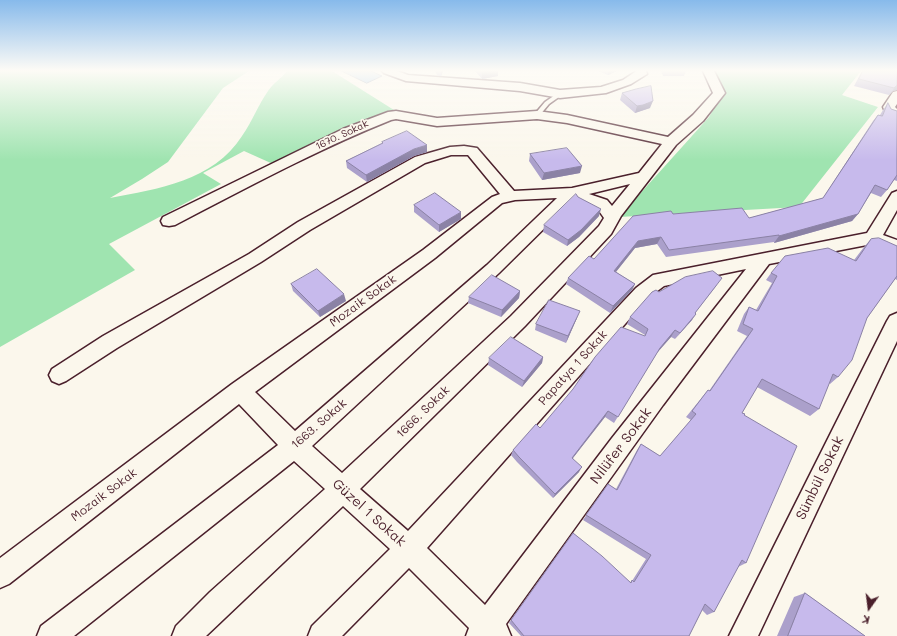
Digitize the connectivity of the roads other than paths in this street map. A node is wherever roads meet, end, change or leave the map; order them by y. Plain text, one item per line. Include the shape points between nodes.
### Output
1 (550, 101) edge
2 (713, 101) edge
3 (894, 101) edge
4 (897, 114) edge
5 (537, 115) junction
6 (671, 142) junction
7 (645, 176) junction
8 (572, 193) junction
9 (509, 195) junction
10 (897, 196) edge
11 (612, 218) junction
12 (169, 221) dead end
13 (873, 238) junction
14 (897, 246) edge
15 (764, 259) junction
16 (897, 321) edge
17 (60, 375) dead end
18 (240, 391) junction
19 (295, 446) junction
20 (343, 489) junction
21 (409, 549) junction
22 (0, 575) edge
23 (488, 633) edge
24 (50, 636) edge
25 (186, 636) edge
26 (322, 636) edge
27 (744, 636) edge

1 - 5 lane
2 - 6 street via 698,118
3 - 4 street via 889,107 890,111
5 - 6 street, 1670. Sokak via 567,119
5 - 12 street, 1670. Sokak via 437,122 396,115 382,117
6 - 7 street
7 - 8 street, Mozaik Sokak
7 - 11 street, 1666. Sokak
8 - 9 street, Mozaik Sokak
8 - 11 street via 602,204
8 - 19 street, 1663. Sokak via 493,269
9 - 17 street via 472,151 459,150 431,156 397,172 311,222 255,258 110,342
9 - 18 street, Mozaik Sokak via 497,200 429,254
10 - 13 street
11 - 20 street, 1666. Sokak via 605,230 518,321
13 - 14 street
13 - 15 street, Papatya 1 Sokak
15 - 21 street, Papatya 1 Sokak via 659,280 642,293
15 - 23 street, Nilüfer Sokak via 708,330
16 - 27 street, Sümbül Sokak
18 - 19 street, Güzel 1 Sokak
18 - 22 street, Mozaik Sokak
19 - 20 street, Güzel 1 Sokak
19 - 24 street, 1663. Sokak
20 - 21 street, Güzel 1 Sokak
20 - 25 street, 1666. Sokak
21 - 23 street, Güzel 1 Sokak
21 - 26 street, Papatya 1 Sokak

